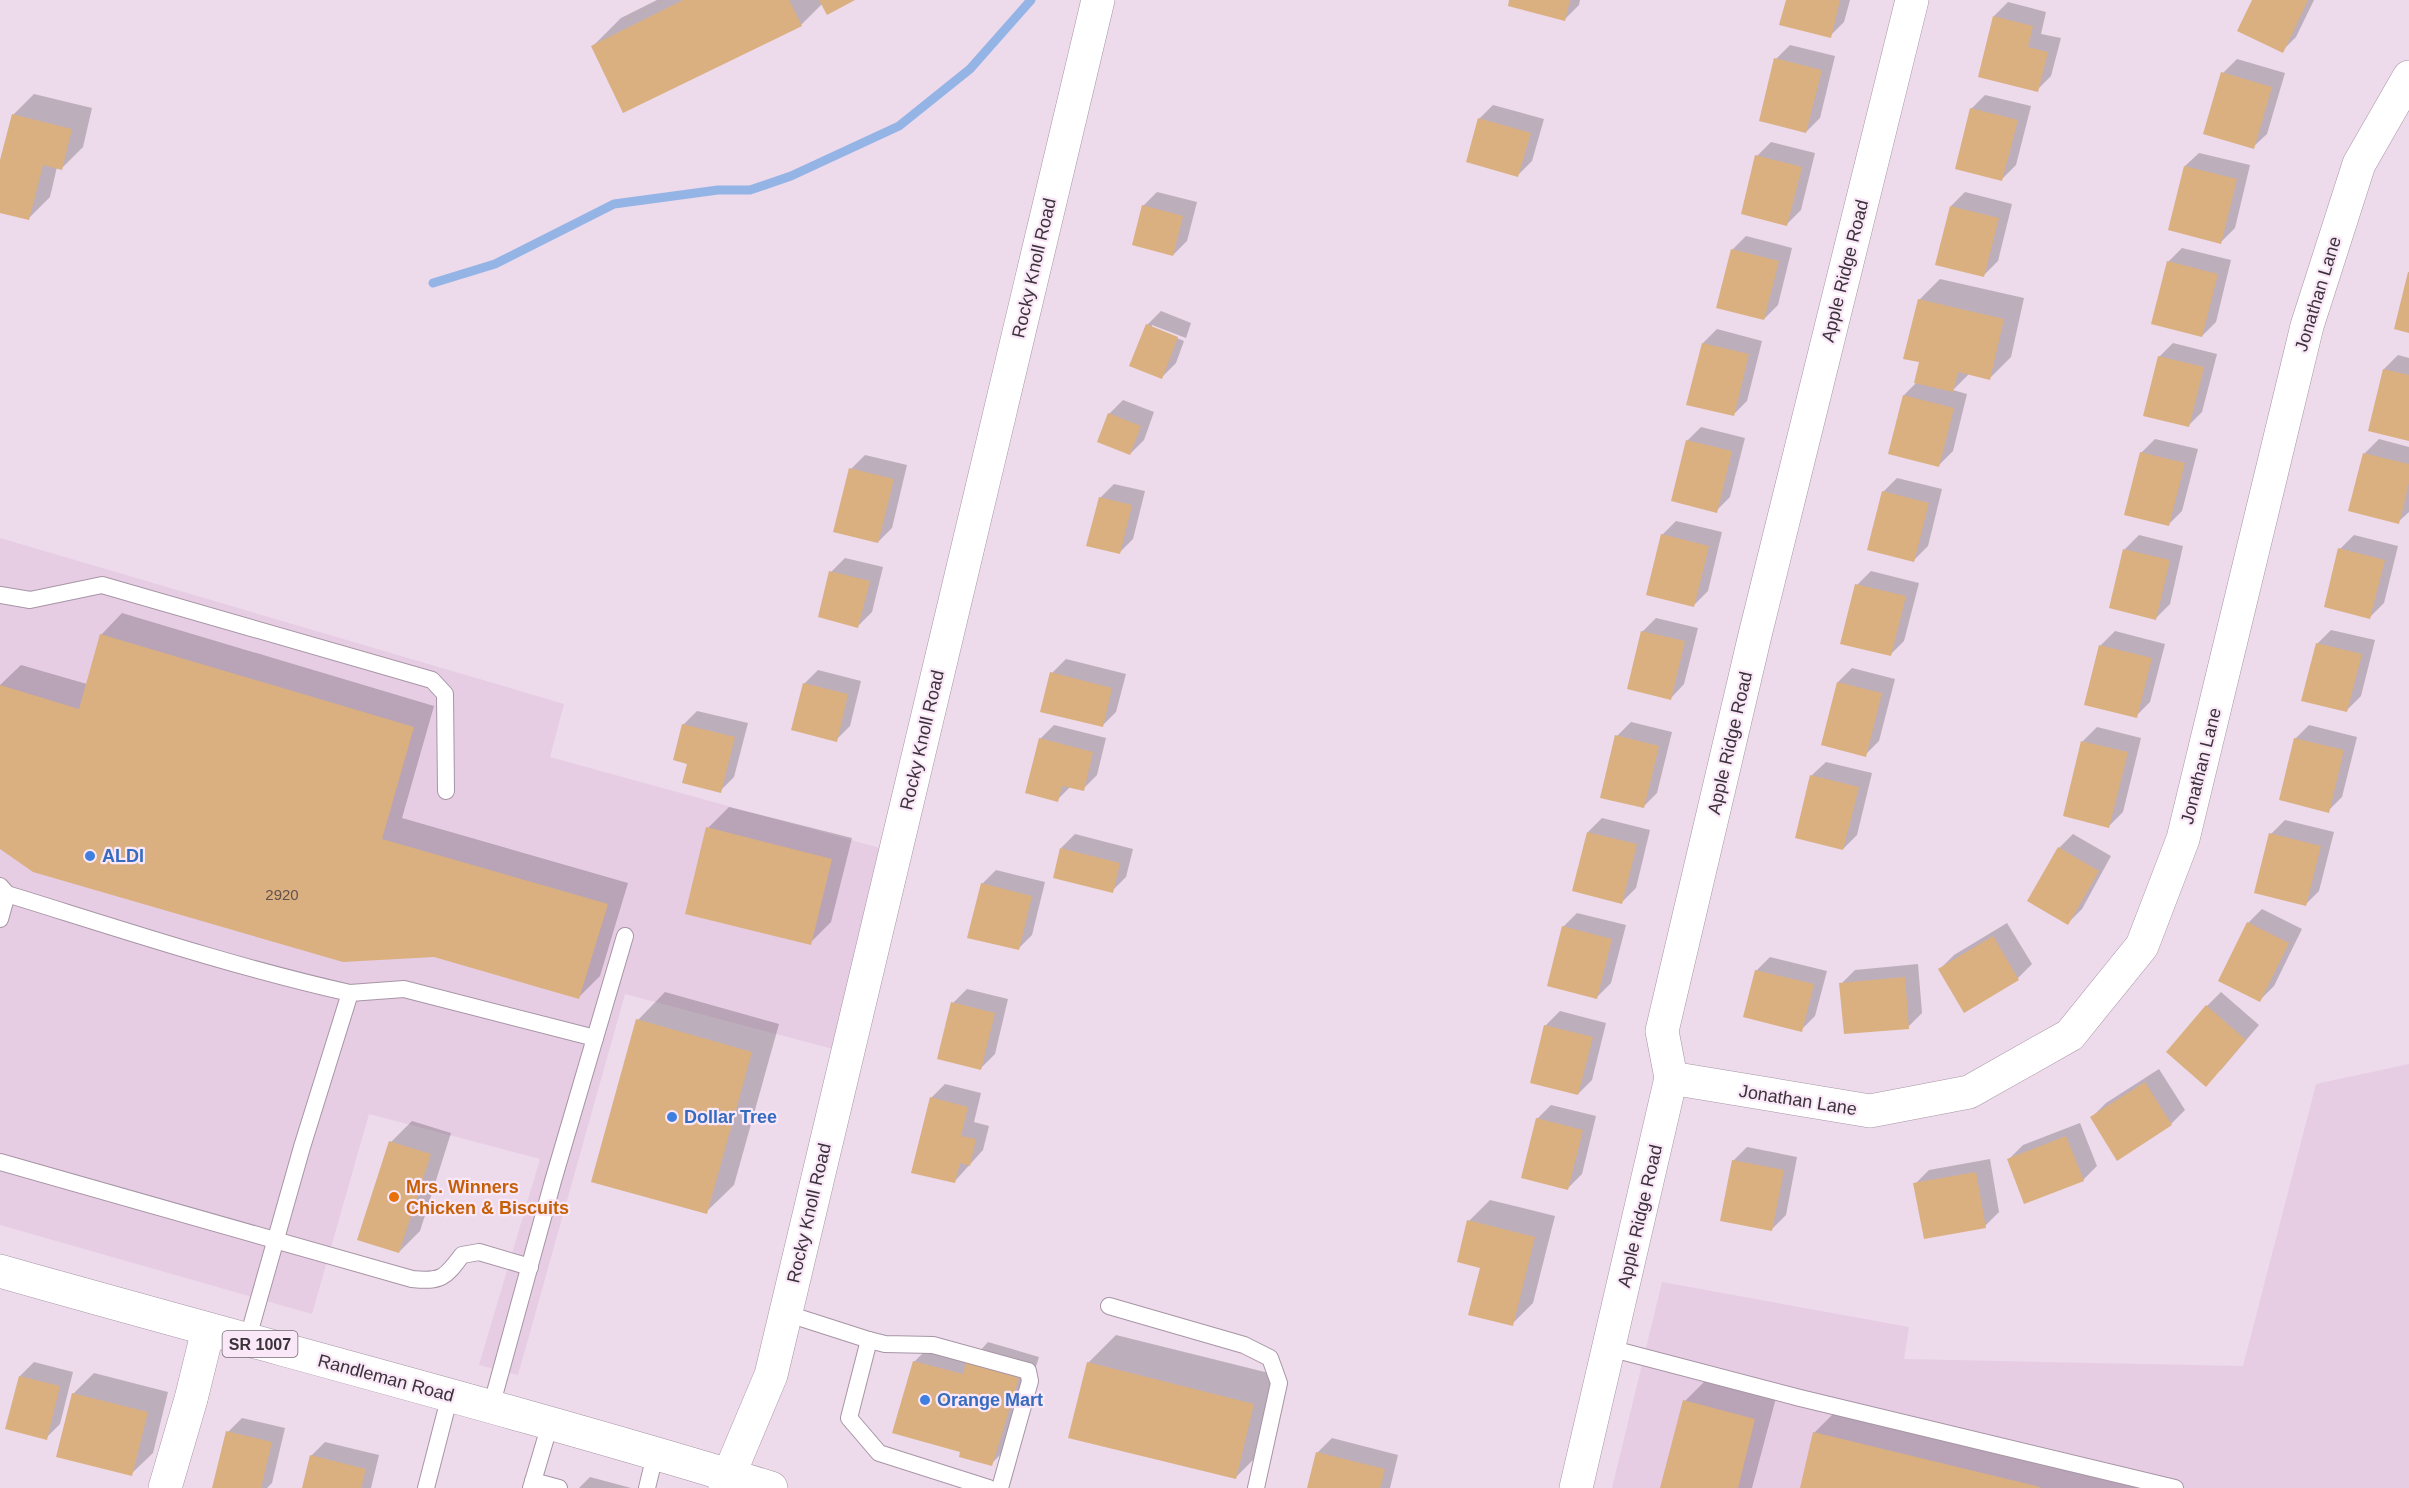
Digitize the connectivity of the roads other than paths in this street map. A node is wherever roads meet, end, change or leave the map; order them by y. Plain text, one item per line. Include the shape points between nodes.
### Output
1 (1098, 0) edge
2 (1912, 0) edge
3 (2409, 77) edge
4 (0, 595) edge
5 (446, 791) dead end
6 (3, 890) edge
7 (0, 919) edge
8 (625, 936) dead end
9 (350, 993) junction
10 (595, 1038) junction
11 (1671, 1078) junction
12 (0, 1161) edge
13 (276, 1240) junction
14 (530, 1267) junction
15 (0, 1271) edge
16 (1109, 1306) dead end
17 (785, 1313) junction
18 (208, 1330) junction
19 (869, 1340) junction
20 (247, 1341) junction
21 (1609, 1348) junction
22 (450, 1395) junction
23 (491, 1407) junction
24 (550, 1424) junction
25 (655, 1455) junction
26 (727, 1482) edge
27 (532, 1485) edge
28 (165, 1488) edge
29 (426, 1488) edge
30 (559, 1488) edge
31 (647, 1488) edge
32 (771, 1488) edge
33 (989, 1488) edge
34 (1000, 1488) edge
35 (1256, 1488) edge
36 (1576, 1488) edge
37 (2175, 1488) edge

1 - 17 street, Rocky Knoll Road
2 - 11 street, Apple Ridge Road via 1752,646 1662,1031
3 - 11 street, Jonathan Lane via 2359,164 2307,326 2183,839 2142,946 2070,1035 1969,1092 1870,1111
4 - 5 lane via 30,600 102,585 432,680 445,694
6 - 7 lane
6 - 9 lane via 273,976
8 - 10 lane
9 - 10 lane via 404,989
9 - 13 lane
10 - 14 lane
11 - 21 street, Apple Ridge Road
12 - 13 lane
13 - 14 lane via 412,1279 432,1281 450,1272 462,1255 479,1252
13 - 20 lane
14 - 23 lane
15 - 18 street, Randleman Road / SR 1007
16 - 35 lane via 1244,1345 1270,1358 1278,1383
17 - 19 lane
17 - 26 street, Rocky Knoll Road via 771,1376
18 - 20 street, Randleman Road / SR 1007
18 - 28 street
19 - 33 lane via 849,1418 857,1430 879,1453
19 - 34 lane via 933,1345 1028,1371 1030,1381
20 - 22 street, Randleman Road / SR 1007
21 - 36 street, Apple Ridge Road
21 - 37 lane
22 - 23 street, Randleman Road / SR 1007
22 - 29 lane
23 - 24 street, Randleman Road / SR 1007
24 - 25 street, Randleman Road / SR 1007
24 - 27 lane
25 - 26 street, Randleman Road / SR 1007
25 - 31 lane
26 - 32 street, Randleman Road / SR 1007
27 - 30 lane

